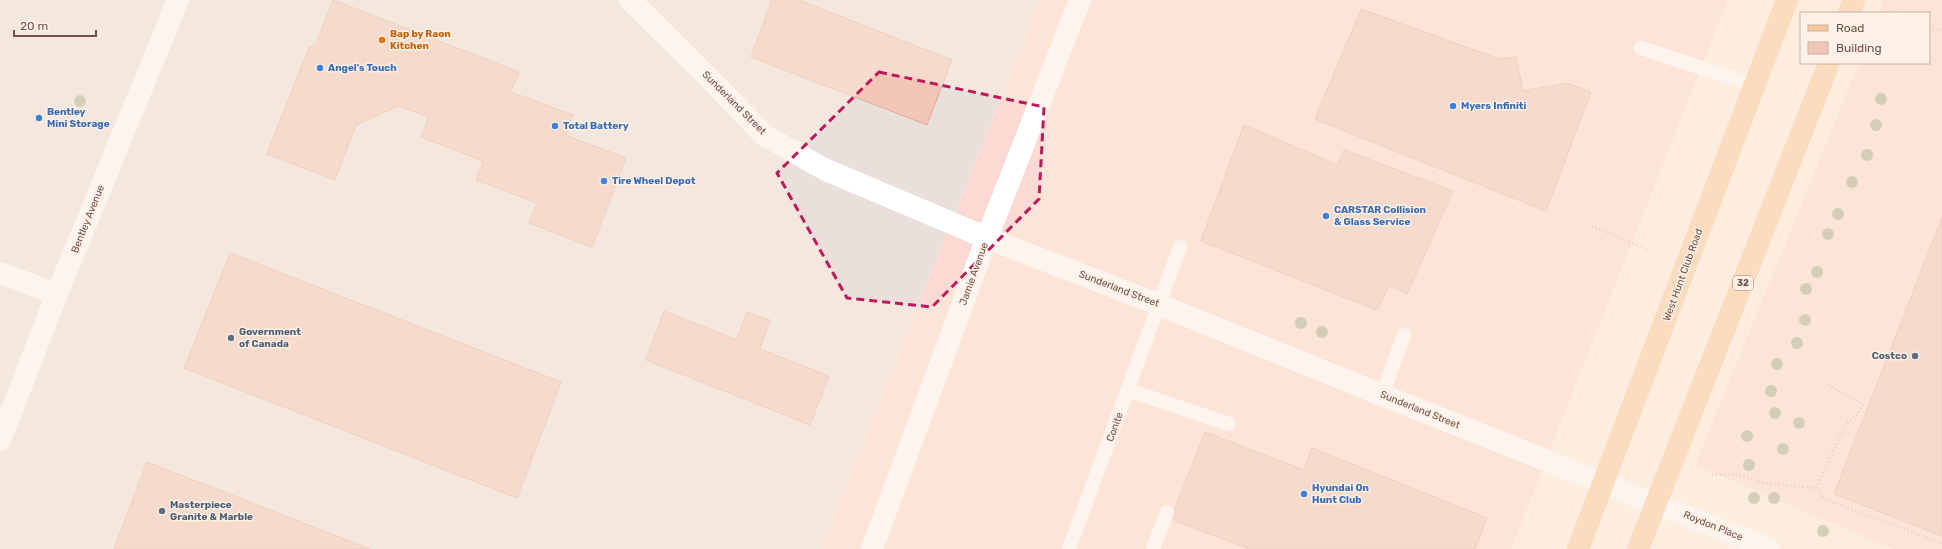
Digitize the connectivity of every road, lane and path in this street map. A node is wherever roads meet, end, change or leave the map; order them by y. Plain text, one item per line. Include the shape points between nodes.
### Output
1 (178, 0) edge
2 (630, 0) edge
3 (1080, 0) edge
4 (1787, 0) edge
5 (1854, 0) edge
6 (1849, 12) edge
7 (1930, 26) edge
8 (1942, 31) edge
9 (1641, 48) dead end
10 (1829, 64) edge
11 (1754, 85) junction
12 (1592, 226) dead end
13 (987, 238) junction
14 (1180, 247) dead end
15 (1651, 251) dead end
16 (0, 273) edge
17 (57, 294) junction
18 (1160, 305) junction
19 (1404, 334) dead end
20 (1828, 385) dead end
21 (1128, 390) junction
22 (1382, 396) junction
23 (1229, 424) dead end
24 (0, 440) edge
25 (1712, 475) dead end
26 (1604, 483) junction
27 (1816, 488) junction
28 (1656, 504) junction
29 (1167, 512) dead end
30 (1942, 543) edge
31 (872, 549) edge
32 (1069, 549) edge
33 (1153, 549) edge
34 (1578, 549) edge
35 (1638, 549) edge
36 (1769, 549) edge

1 - 17 street, Bentley Avenue
2 - 13 street, Sunderland Street via 764,135 824,169
3 - 13 street, Jamie Avenue
4 - 11 main road, West Hunt Club Road
5 - 6 main road
7 - 8 path
9 - 11 lane
10 - 28 main road, 32
11 - 26 main road, West Hunt Club Road
12 - 15 path
13 - 18 street, Sunderland Street
13 - 31 street, Jamie Avenue
14 - 18 lane, Conite
16 - 17 street
17 - 24 street, Bentley Avenue
18 - 21 lane, Conite
18 - 22 street, Sunderland Street
19 - 22 lane
20 - 27 path via 1863,404 1858,414 1846,424
21 - 23 lane
21 - 32 lane, Conite
22 - 26 street, Sunderland Street
25 - 27 path via 1736,474 1765,483
26 - 28 street, Sunderland Street
26 - 34 main road, West Hunt Club Road
27 - 30 path via 1826,500
28 - 35 main road, 32
28 - 36 street, Roydon Place
29 - 33 lane

